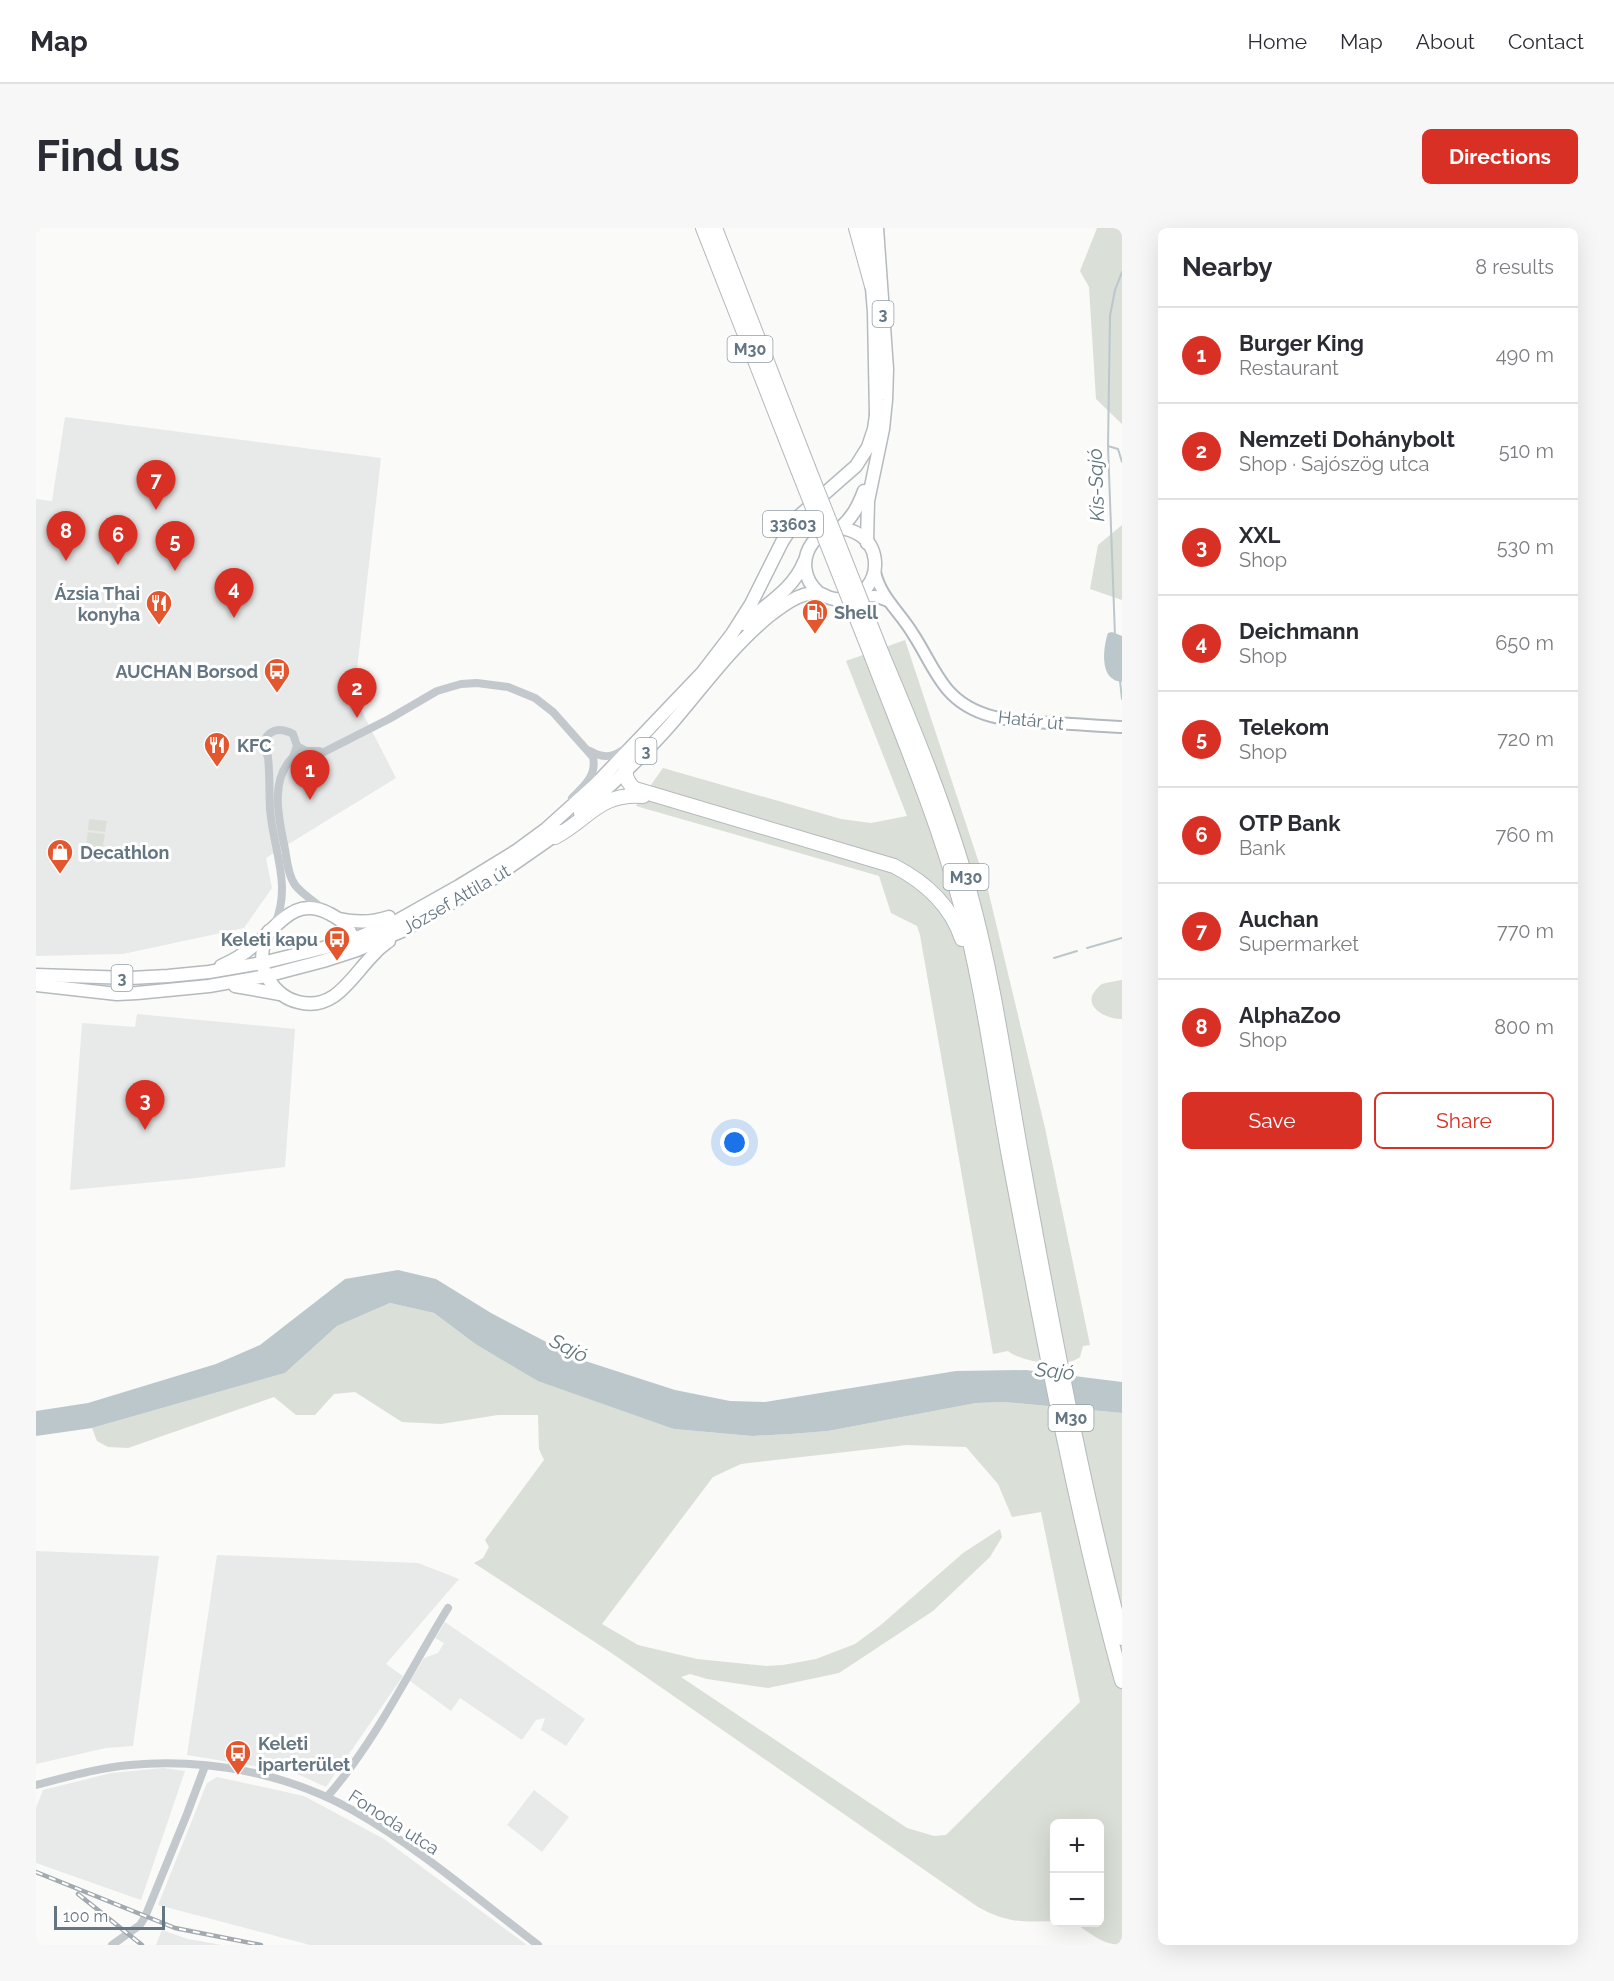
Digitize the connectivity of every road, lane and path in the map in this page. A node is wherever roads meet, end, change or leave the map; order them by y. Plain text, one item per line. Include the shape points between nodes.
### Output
1 (703, 228) edge
2 (715, 228) edge
3 (856, 228) edge
4 (867, 228) edge
5 (877, 228) edge
6 (872, 286) junction
7 (877, 408) junction
8 (874, 429) joint
9 (803, 468) junction
10 (839, 529) junction
11 (867, 543) junction
12 (805, 561) junction
13 (875, 572) junction
14 (819, 592) junction
15 (851, 597) junction
16 (888, 602) junction
17 (732, 634) junction
18 (877, 656) junction
19 (668, 710) junction
20 (1122, 727) edge
21 (640, 740) junction
22 (297, 746) junction
23 (330, 750) junction
24 (589, 750) junction
25 (268, 757) junction
26 (291, 759) junction
27 (626, 772) junction
28 (654, 796) junction
29 (550, 833) junction
30 (433, 901) junction
31 (332, 915) junction
32 (272, 928) junction
33 (402, 931) junction
34 (355, 945) junction
35 (262, 963) junction
36 (209, 972) junction
37 (36, 975) edge
38 (266, 976) junction
39 (351, 979) junction
40 (36, 985) edge
41 (209, 986) junction
42 (980, 990) junction
43 (281, 994) junction
44 (1051, 1350) junction
45 (1079, 1487) junction
46 (447, 1608) dead end
47 (1122, 1638) edge
48 (1122, 1681) edge
49 (205, 1766) junction
50 (36, 1785) edge
51 (327, 1797) junction
52 (111, 1945) edge
53 (538, 1945) edge

1 - 9 highway, M30
2 - 9 highway, M30
3 - 6 highway
4 - 6 main road, 3
5 - 11 main road, 3 via 887,369 883,429 868,501
6 - 7 main road, 3
7 - 8 main road, 3
7 - 10 main road, 3 via 876,437 861,499 850,520
8 - 17 main road, 33603 via 856,466 798,517
9 - 18 highway, M30, bridge
10 - 11 main road via 854,532
10 - 12 main road, 3 via 816,538
11 - 13 main road, 3 via 874,555
12 - 14 main road via 808,579
12 - 17 main road, 3 via 788,588
13 - 15 main road via 865,589
13 - 16 main road, Határ út
14 - 15 main road, 3 via 835,599
14 - 27 main road, József Attila út / 3 via 803,595 779,608 755,627
15 - 16 main road via 875,596
16 - 20 main road, Határ út via 953,696 980,712 1004,720
17 - 19 main road, József Attila út / 3
18 - 42 highway, M30 via 949,864
18 - 44 highway, M30 via 940,800 971,897 988,972
19 - 21 main road, József Attila út / 3
19 - 24 street via 659,713 617,754 604,757
21 - 27 highway via 627,760
21 - 29 main road, József Attila út / 3
22 - 23 street via 306,751
22 - 25 street via 293,734 275,730 264,742
22 - 26 street
23 - 24 street via 436,691 477,683 508,687 535,698
23 - 26 street via 318,756
24 - 29 street via 594,772 550,819
25 - 26 street via 279,762
25 - 32 street via 272,828 284,895
26 - 31 street via 284,768 277,812 289,872 295,885
27 - 28 highway via 631,786
27 - 29 main road, József Attila út / 3
28 - 29 highway via 610,799
28 - 42 highway via 880,860 906,872 938,898 953,918
29 - 30 main road, József Attila út / 3
29 - 33 main road, József Attila út / 3 via 489,882
30 - 31 main road via 379,921 352,922
30 - 34 main road, József Attila út / 3
31 - 32 main road via 316,909 300,910 283,917
31 - 34 main road via 350,930
32 - 35 main road via 264,945
32 - 36 main road via 231,962
33 - 34 main road, József Attila út / 3
33 - 39 main road via 375,952
34 - 35 main road, József Attila út / 3
34 - 38 main road, József Attila út / 3
34 - 39 main road via 357,964
35 - 36 main road, József Attila út / 3
35 - 38 main road
36 - 37 main road, József Attila út / 3 via 130,978
38 - 41 main road, József Attila út / 3
38 - 43 main road
39 - 43 main road via 339,994 322,1002 296,1002
40 - 41 main road, József Attila út / 3 via 117,994
41 - 43 main road via 241,986
42 - 44 highway, M30
44 - 45 highway, M30
45 - 47 highway, M30
45 - 48 highway, M30
46 - 51 street via 377,1728
49 - 50 street, Fonoda utca via 130,1765
49 - 51 street, Fonoda utca via 276,1778
49 - 52 street via 141,1925
51 - 53 street, Fonoda utca via 388,1832

